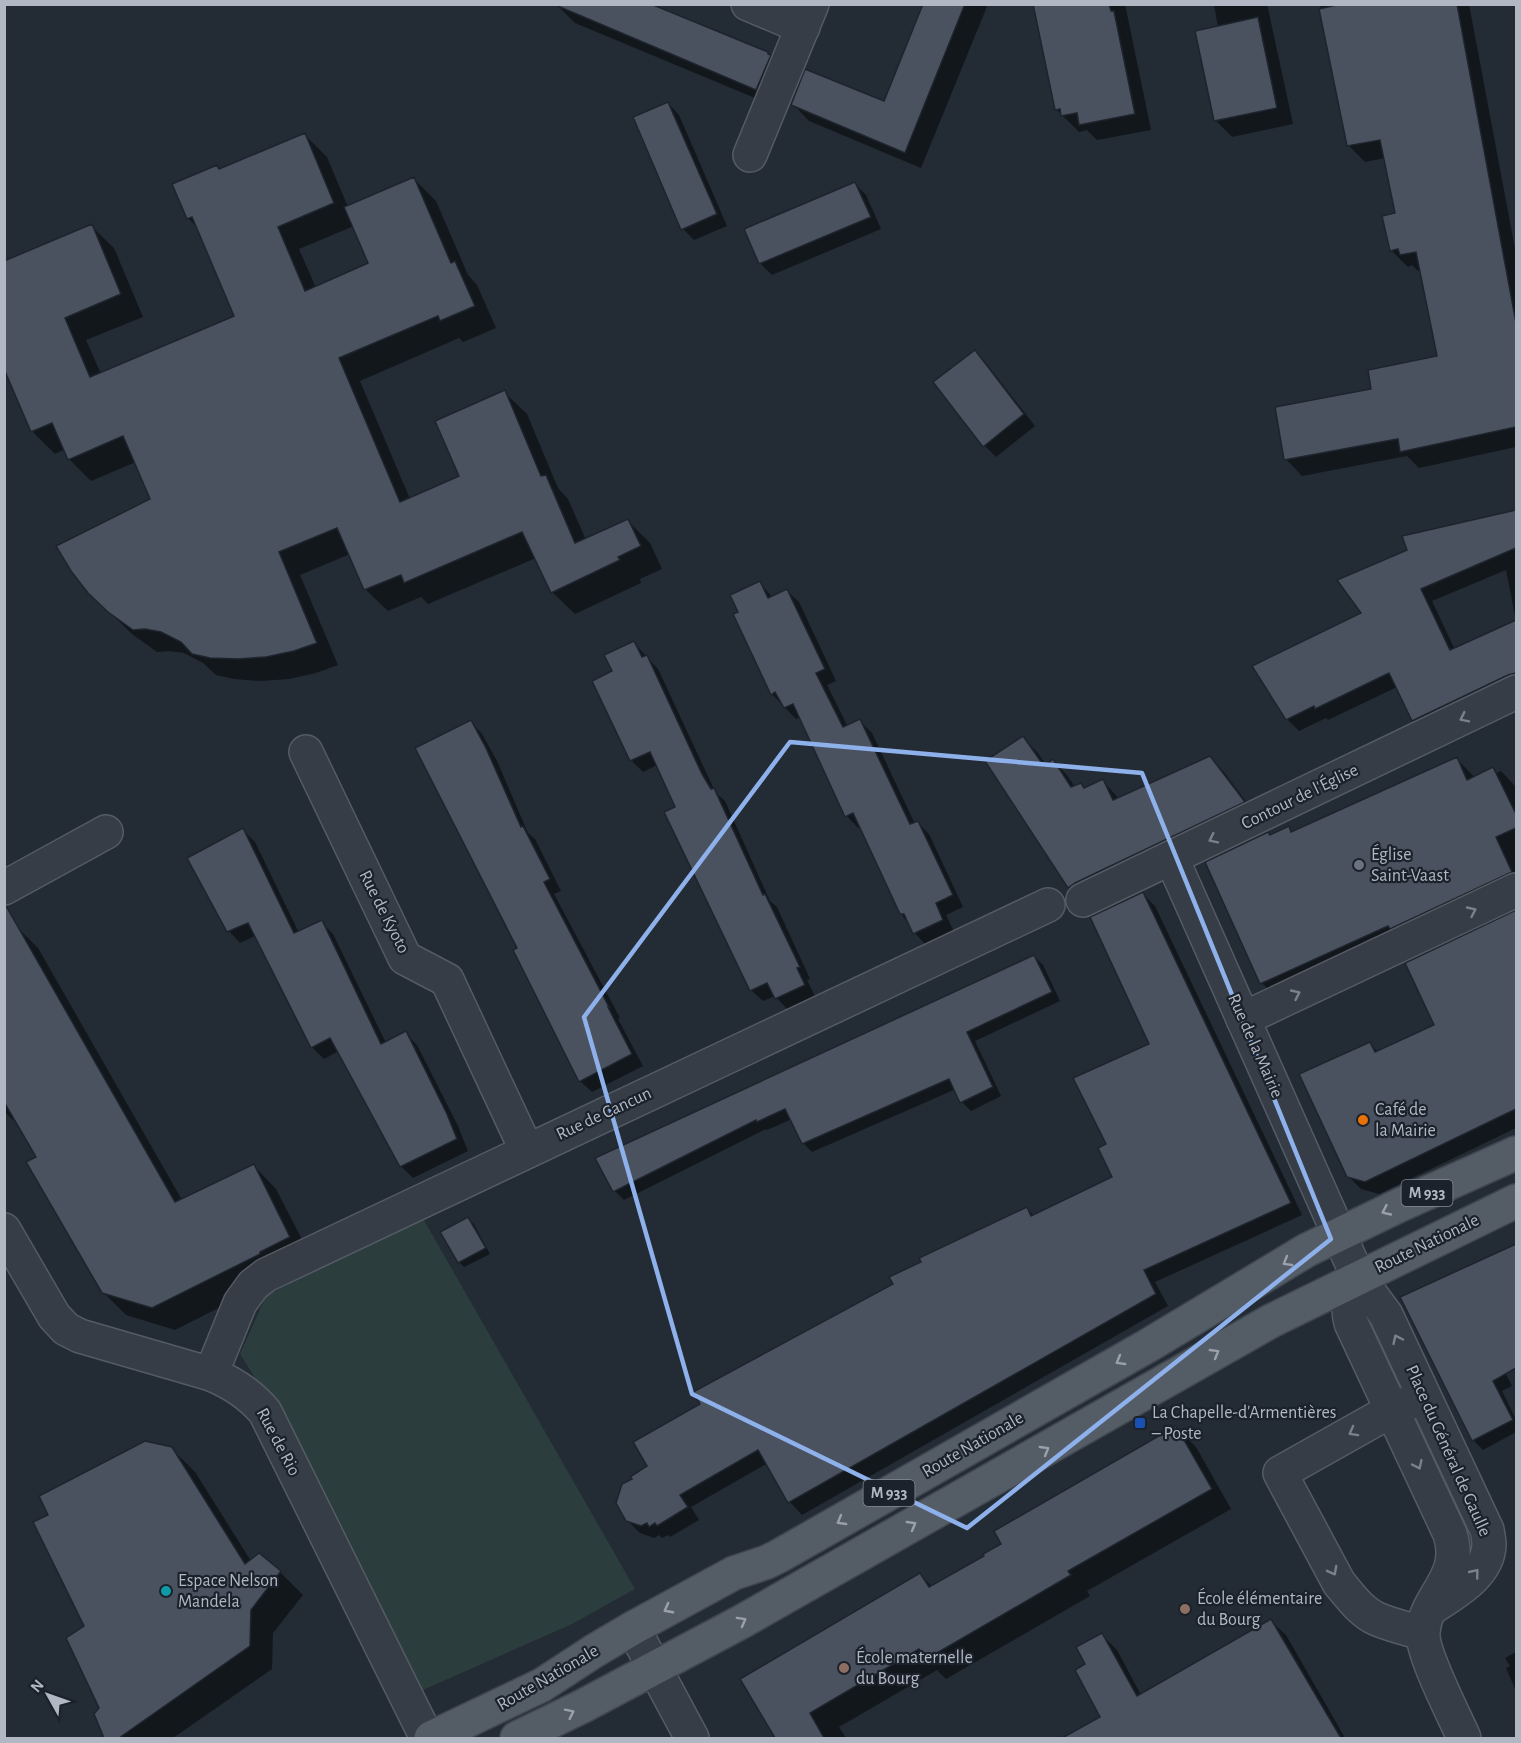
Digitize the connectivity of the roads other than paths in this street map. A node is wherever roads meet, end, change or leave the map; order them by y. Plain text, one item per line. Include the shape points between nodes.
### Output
1 (748, 4) edge
2 (808, 16) edge
3 (750, 155) dead end
4 (1516, 692) edge
5 (306, 752) dead end
6 (106, 832) dead end
7 (1172, 859) junction
8 (4, 888) edge
9 (1516, 890) edge
10 (1083, 900) dead end
11 (1048, 904) dead end
12 (1243, 1019) junction
13 (527, 1151) junction
14 (1516, 1153) edge
15 (1516, 1202) edge
16 (4, 1230) edge
17 (1339, 1234) junction
18 (1358, 1277) junction
19 (211, 1374) junction
20 (1424, 1397) junction
21 (1392, 1410) junction
22 (1426, 1621) junction
23 (633, 1628) junction
24 (655, 1668) junction
25 (429, 1738) edge
26 (517, 1738) edge
27 (692, 1738) edge
28 (1464, 1738) edge

1 - 2 street
2 - 3 street
4 -> 7 street, Contour de l'Église
5 - 13 street, Rue de Kyoto via 405,958 447,980
6 - 8 street
7 - 10 street, Contour de l'Église
7 - 12 street, Rue de la Mairie
12 -> 9 street
11 - 13 street, Rue de Cancun
12 - 17 street, Rue de la Mairie
13 - 19 street, Rue de Cancun via 266,1275 240,1303
14 -> 17 main road, Route Nationale / M 933
15 - 18 main road, Route Nationale / M 933
16 - 19 street, Rue de Rio via 54,1316 66,1329
17 - 18 street, Rue de la Mairie
17 -> 23 main road, Route Nationale / M 933 via 779,1556 734,1573
20 -> 18 street, Place du Général de Gaulle via 1386,1315
18 - 21 street, Place du Général de Gaulle via 1348,1310 1351,1323
24 -> 18 main road, Route Nationale / M 933 via 1271,1321
19 - 25 street, Rue de Rio via 243,1390 266,1412
20 - 21 street
22 -> 20 street, Place du Général de Gaulle via 1471,1580 1487,1557 1489,1545 1487,1530
21 -> 22 street, Place du Général de Gaulle via 1454,1545 1454,1561
21 -> 22 street via 1280,1473 1350,1597 1376,1618
22 - 28 street via 1428,1657
23 - 24 street
23 - 25 main road, Route Nationale / M 933 via 542,1685
26 -> 24 main road, Route Nationale / M 933
24 - 27 street

